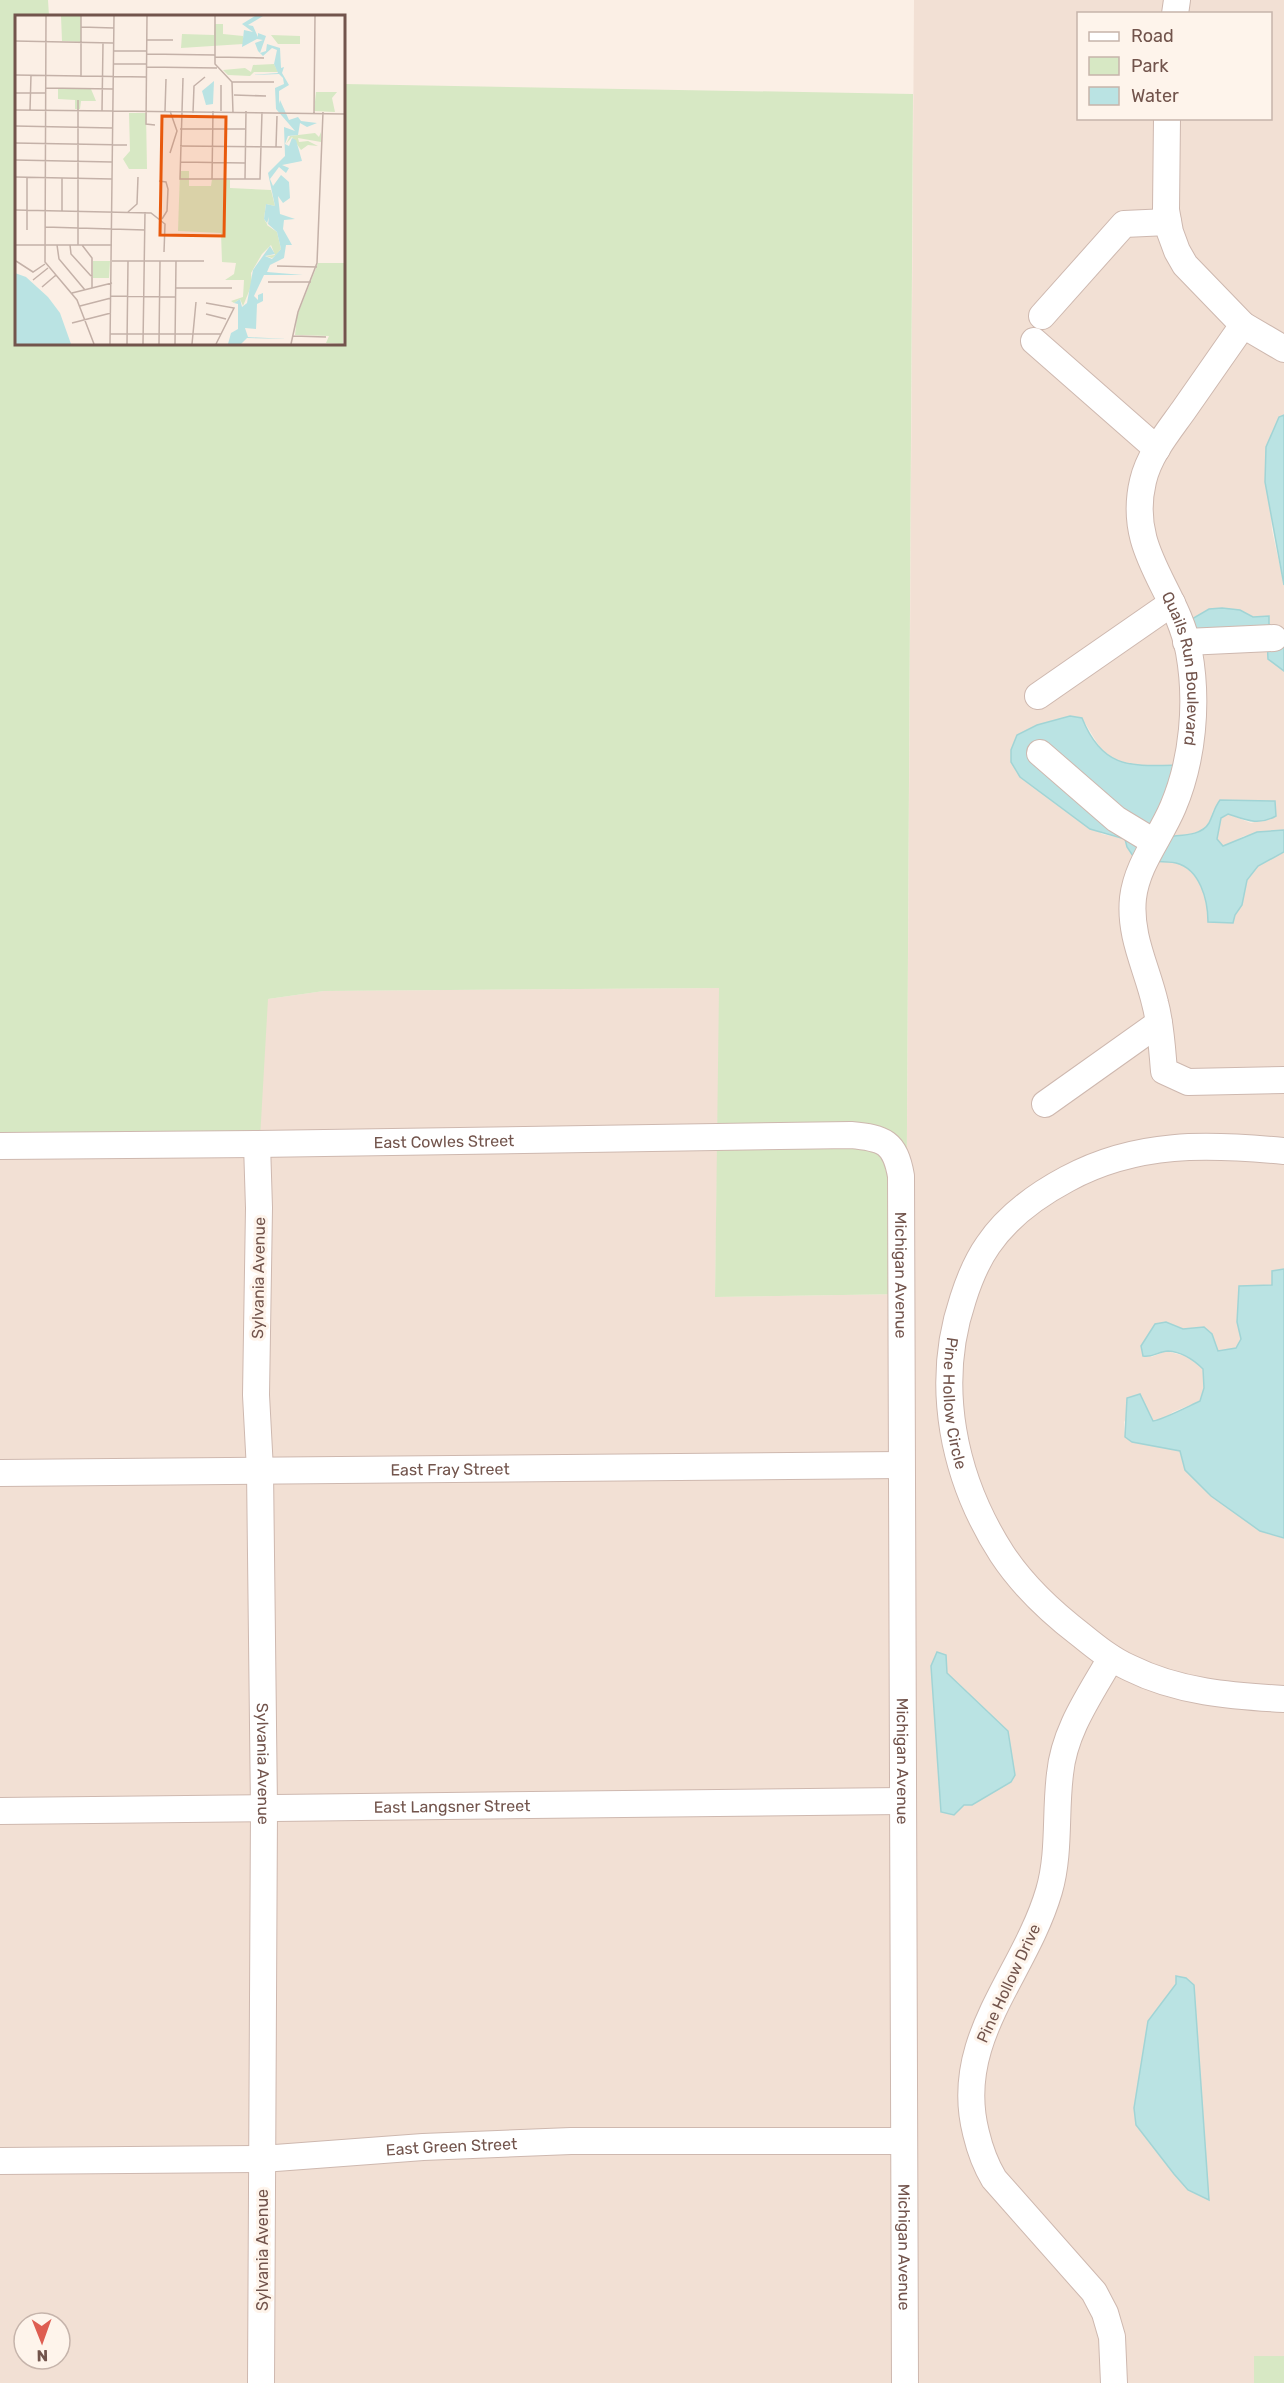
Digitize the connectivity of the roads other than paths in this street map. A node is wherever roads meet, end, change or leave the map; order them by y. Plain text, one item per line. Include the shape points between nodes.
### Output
1 (1167, 120) edge
2 (1168, 222) junction
3 (1042, 316) dead end
4 (1243, 325) junction
5 (1034, 341) dead end
6 (1284, 349) edge
7 (1157, 448) junction
8 (1172, 603) junction
9 (1274, 638) dead end
10 (1186, 642) junction
11 (1038, 696) dead end
12 (1041, 753) dead end
13 (1154, 842) junction
14 (1159, 1023) junction
15 (1284, 1080) edge
16 (1045, 1104) dead end
17 (886, 1142) joint
18 (257, 1144) junction
19 (0, 1146) edge
20 (1284, 1151) edge
21 (902, 1465) junction
22 (260, 1470) junction
23 (0, 1473) edge
24 (1111, 1658) junction
25 (1284, 1699) edge
26 (902, 1801) junction
27 (264, 1809) junction
28 (0, 1811) edge
29 (904, 2141) junction
30 (262, 2159) junction
31 (0, 2161) edge
32 (261, 2383) edge
33 (905, 2383) edge
34 (1114, 2383) edge

1 - 2 street
2 - 3 street via 1124,224
2 - 4 street via 1185,265
4 - 6 street
4 - 7 street, Quails Run Boulevard
5 - 7 street
7 - 8 street, Quails Run Boulevard via 1143,481 1141,535
8 - 10 street, Quails Run Boulevard
8 - 11 street
9 - 10 street
10 - 13 street, Quails Run Boulevard via 1193,685 1188,757 1172,809
12 - 13 street via 1116,819
13 - 14 street, Quails Run Boulevard via 1139,875 1132,921
14 - 15 street, Quails Run Boulevard via 1164,1071 1188,1082
14 - 16 street
17 - 18 street, East Cowles Street via 851,1135
17 - 21 street, Michigan Avenue via 893,1148 901,1176
18 - 19 street, East Cowles Street
18 - 22 street, Sylvania Avenue via 256,1395
20 - 24 street, Pine Hollow Circle via 1178,1146 1099,1164 1034,1200 1004,1225 981,1256 967,1286 953,1337 949,1388 950,1419 969,1491 983,1522 1026,1586 1059,1618
21 - 22 street, East Fray Street
21 - 26 street, Michigan Avenue
22 - 23 street, East Fray Street
22 - 27 street, Sylvania Avenue
24 - 25 street, Pine Hollow Circle via 1149,1677 1196,1691
24 - 34 street, Pine Hollow Drive via 1066,1743 1048,1892 1036,1927 976,2050 970,2094 980,2153 987,2168 1087,2283 1105,2313 1112,2337
26 - 27 street, East Langsner Street
26 - 29 street, Michigan Avenue
27 - 28 street, East Langsner Street
27 - 30 street, Sylvania Avenue
29 - 30 street, East Green Street via 536,2142
29 - 33 street, Michigan Avenue
30 - 31 street, East Green Street
30 - 32 street, Sylvania Avenue

